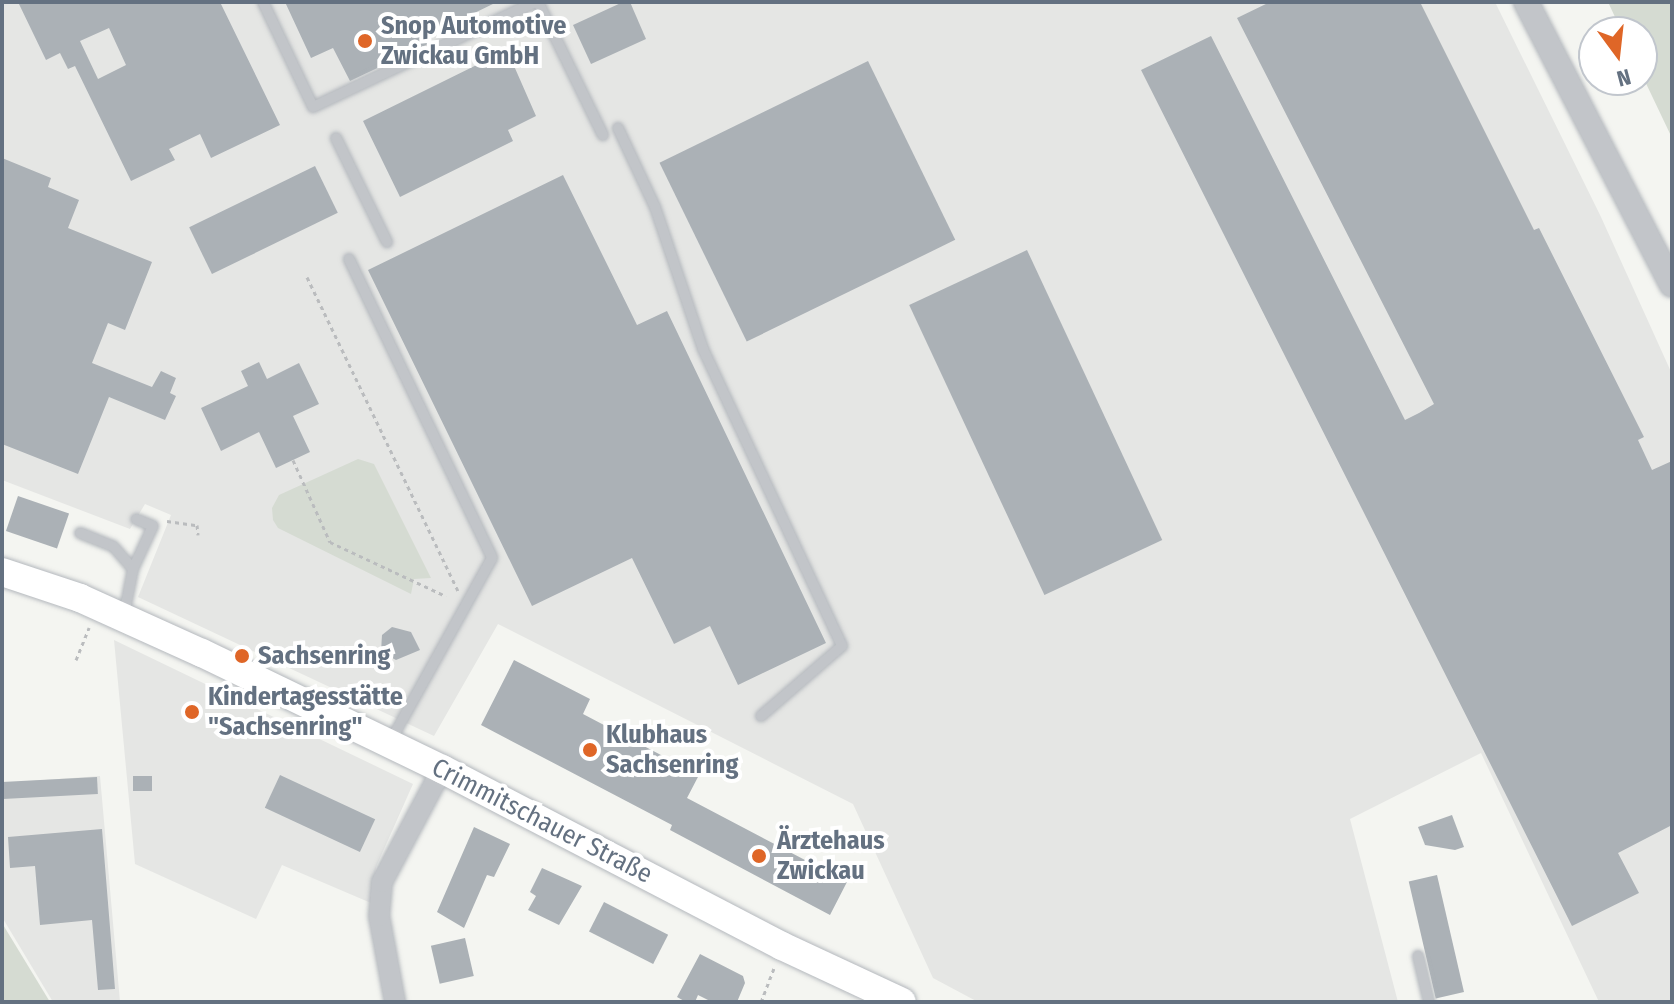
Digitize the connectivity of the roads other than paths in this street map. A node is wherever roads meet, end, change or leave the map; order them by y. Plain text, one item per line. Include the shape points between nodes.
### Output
1 (263, 2) edge
2 (536, 2) edge
3 (1526, 2) edge
4 (618, 128) dead end
5 (603, 135) dead end
6 (336, 138) dead end
7 (387, 242) dead end
8 (349, 259) dead end
9 (1672, 285) edge
10 (136, 519) dead end
11 (80, 533) dead end
12 (133, 569) junction
13 (2, 572) edge
14 (123, 617) junction
15 (761, 716) dead end
16 (389, 744) junction
17 (442, 769) junction
18 (1418, 956) dead end
19 (395, 1002) edge
20 (902, 1002) edge
21 (1429, 1002) edge

1 - 2 lane via 313,107
2 - 5 lane
3 - 9 street
4 - 15 lane via 655,207 703,349 842,646
6 - 7 lane
8 - 16 lane via 492,558
10 - 12 lane via 153,526
11 - 12 lane via 113,546
12 - 14 lane
13 - 14 main road, Crimmitschauer Straße
14 - 16 main road, Crimmitschauer Straße
16 - 17 main road, Crimmitschauer Straße
17 - 19 street via 382,882 379,916
17 - 20 main road, Crimmitschauer Straße via 782,946
18 - 21 lane

